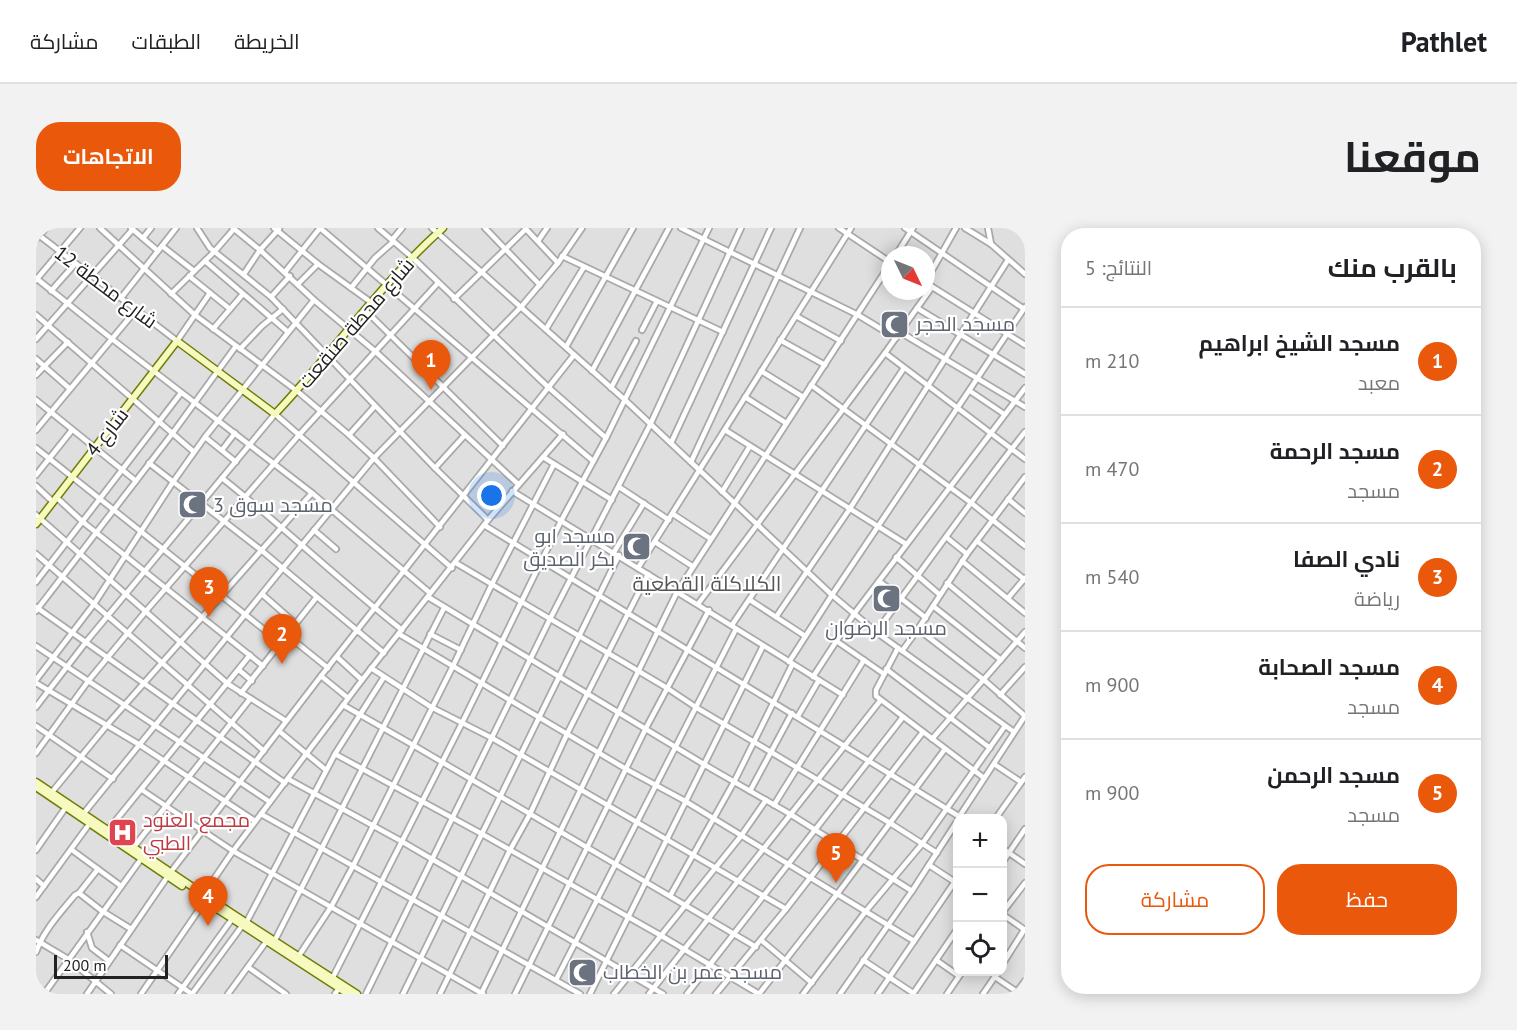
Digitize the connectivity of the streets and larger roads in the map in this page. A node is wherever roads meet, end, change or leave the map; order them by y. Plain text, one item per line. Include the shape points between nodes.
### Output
1 (46, 228) edge
2 (80, 228) edge
3 (100, 228) edge
4 (151, 228) edge
5 (176, 228) edge
6 (197, 228) edge
7 (233, 228) edge
8 (378, 228) edge
9 (402, 228) edge
10 (485, 228) edge
11 (525, 228) edge
12 (547, 228) edge
13 (582, 228) edge
14 (633, 228) edge
15 (669, 228) edge
16 (681, 228) edge
17 (709, 228) edge
18 (741, 228) edge
19 (771, 228) edge
20 (800, 228) edge
21 (839, 228) edge
22 (904, 228) edge
23 (956, 228) edge
24 (965, 228) edge
25 (988, 228) edge
26 (132, 229) edge
27 (277, 229) edge
28 (438, 230) edge
29 (912, 230) edge
30 (849, 231) edge
31 (37, 236) edge
32 (143, 238) junction
33 (704, 239) junction
34 (392, 241) junction
35 (538, 241) junction
36 (991, 244) junction
37 (119, 245) junction
38 (902, 246) edge
39 (160, 248) junction
40 (504, 249) junction
41 (260, 250) junction
42 (302, 251) junction
43 (730, 251) junction
44 (60, 252) junction
45 (214, 252) junction
46 (942, 253) junction
47 (562, 256) junction
48 (881, 256) edge
49 (413, 258) junction
50 (1008, 260) junction
51 (205, 261) junction
52 (558, 263) junction
53 (755, 263) junction
54 (75, 264) junction
55 (318, 264) junction
56 (935, 266) edge
57 (584, 267) junction
58 (366, 268) junction
59 (144, 270) junction
60 (194, 271) junction
61 (482, 272) junction
62 (244, 274) junction
63 (287, 274) junction
64 (778, 274) junction
65 (1025, 274) edge
66 (90, 276) junction
67 (189, 276) junction
68 (606, 277) junction
69 (881, 278) edge
70 (36, 279) edge
71 (438, 283) junction
72 (298, 284) junction
73 (387, 285) junction
74 (540, 285) junction
75 (351, 288) junction
76 (935, 288) edge
77 (991, 288) junction
78 (51, 291) junction
79 (811, 291) junction
80 (635, 292) junction
81 (210, 293) junction
82 (171, 294) junction
83 (243, 294) junction
84 (271, 297) junction
85 (121, 298) junction
86 (454, 299) junction
87 (314, 300) junction
88 (922, 300) edge
89 (657, 301) junction
90 (372, 303) junction
91 (67, 304) junction
92 (521, 307) junction
93 (415, 308) junction
94 (670, 308) junction
95 (917, 308) junction
96 (230, 309) junction
97 (283, 309) junction
98 (1024, 309) edge
99 (136, 310) junction
100 (365, 310) junction
101 (974, 313) junction
102 (36, 315) edge
103 (195, 315) junction
104 (858, 315) junction
105 (796, 316) junction
106 (272, 319) junction
107 (698, 320) junction
108 (296, 322) junction
109 (48, 325) junction
110 (213, 329) junction
111 (348, 329) junction
112 (546, 329) junction
113 (642, 330) dead end
114 (288, 332) junction
115 (723, 332) junction
116 (900, 332) junction
117 (1007, 334) junction
118 (390, 335) junction
119 (493, 336) junction
120 (960, 336) junction
121 (896, 338) junction
122 (36, 339) edge
123 (112, 339) junction
124 (780, 340) junction
125 (177, 341) junction
126 (636, 341) dead end
127 (841, 341) junction
128 (68, 342) junction
129 (1025, 345) edge
130 (566, 347) junction
131 (238, 348) junction
132 (376, 352) junction
133 (885, 354) junction
134 (327, 355) junction
135 (574, 355) junction
136 (993, 355) junction
137 (472, 357) junction
138 (36, 359) edge
139 (944, 359) junction
140 (91, 363) junction
141 (825, 365) junction
142 (45, 366) junction
143 (262, 366) junction
144 (904, 368) junction
145 (153, 371) junction
146 (219, 371) junction
147 (592, 371) junction
148 (761, 371) junction
149 (1025, 374) edge
150 (36, 375) edge
151 (978, 378) junction
152 (351, 379) junction
153 (811, 385) junction
154 (928, 386) junction
155 (442, 387) junction
156 (548, 387) junction
157 (611, 387) junction
158 (69, 388) junction
159 (1025, 388) edge
160 (242, 391) junction
161 (297, 391) junction
162 (970, 392) junction
163 (181, 393) junction
164 (745, 397) junction
165 (803, 398) junction
166 (36, 400) edge
167 (132, 400) junction
168 (625, 400) junction
169 (1015, 400) junction
170 (428, 402) junction
171 (194, 403) junction
172 (375, 405) junction
173 (1025, 407) edge
174 (532, 408) junction
175 (843, 408) junction
176 (958, 408) junction
177 (50, 412) junction
178 (321, 412) junction
179 (275, 414) junction
180 (1004, 414) junction
181 (217, 421) junction
182 (158, 422) junction
183 (786, 423) junction
184 (650, 424) junction
185 (866, 425) junction
186 (36, 430) edge
187 (72, 430) junction
188 (725, 430) junction
189 (400, 431) junction
190 (1025, 432) edge
191 (235, 433) junction
192 (990, 433) junction
193 (172, 434) junction
194 (563, 434) junction
195 (299, 435) junction
196 (349, 435) junction
197 (464, 436) junction
198 (205, 437) junction
199 (606, 438) junction
200 (671, 443) junction
201 (890, 443) junction
202 (250, 445) junction
203 (503, 446) junction
204 (750, 446) junction
205 (36, 448) edge
206 (94, 448) junction
207 (1012, 449) junction
208 (222, 450) junction
209 (194, 452) junction
210 (765, 455) junction
211 (543, 457) junction
212 (374, 458) junction
213 (49, 459) junction
214 (1025, 459) edge
215 (593, 461) junction
216 (236, 462) junction
217 (491, 462) junction
218 (691, 462) junction
219 (149, 463) junction
220 (554, 464) junction
221 (275, 465) junction
222 (920, 465) junction
223 (435, 468) junction
224 (121, 470) junction
225 (700, 471) junction
226 (794, 474) junction
227 (36, 475) edge
228 (72, 476) junction
229 (222, 478) junction
230 (136, 481) junction
231 (583, 481) junction
232 (1024, 481) edge
233 (173, 482) junction
234 (354, 482) junction
235 (518, 484) junction
236 (36, 486) edge
237 (949, 486) junction
238 (619, 487) junction
239 (512, 491) junction
240 (821, 491) junction
241 (722, 492) junction
242 (312, 493) junction
243 (246, 497) junction
244 (463, 497) junction
245 (54, 499) junction
246 (100, 499) junction
247 (1008, 499) junction
248 (612, 500) junction
249 (970, 502) junction
250 (644, 503) junction
251 (734, 503) junction
252 (201, 504) junction
253 (533, 504) junction
254 (113, 510) junction
255 (331, 510) junction
256 (849, 510) junction
257 (1025, 513) edge
258 (673, 514) junction
259 (37, 519) edge
260 (488, 520) junction
261 (669, 520) junction
262 (993, 520) junction
263 (561, 521) junction
264 (83, 522) junction
265 (224, 522) junction
266 (484, 525) junction
267 (757, 525) junction
268 (282, 526) junction
269 (440, 527) junction
270 (878, 528) junction
271 (314, 530) junction
272 (141, 531) junction
273 (96, 532) junction
274 (946, 537) junction
275 (591, 538) junction
276 (711, 539) junction
277 (977, 541) junction
278 (67, 542) junction
279 (655, 542) junction
280 (513, 543) junction
281 (906, 544) junction
282 (301, 545) junction
283 (426, 545) junction
284 (1025, 546) edge
285 (163, 548) junction
286 (336, 549) dead end
287 (783, 549) junction
288 (261, 550) junction
289 (79, 553) junction
290 (36, 554) edge
291 (125, 554) junction
292 (616, 554) junction
293 (967, 554) junction
294 (896, 557) junction
295 (542, 561) junction
296 (962, 561) junction
297 (454, 565) junction
298 (50, 566) junction
299 (186, 566) junction
300 (692, 566) junction
301 (638, 568) junction
302 (282, 569) junction
303 (145, 570) junction
304 (806, 571) junction
305 (405, 572) junction
306 (648, 574) junction
307 (919, 576) junction
308 (63, 577) junction
309 (109, 578) junction
310 (570, 579) junction
311 (1025, 579) edge
312 (879, 581) junction
313 (36, 582) edge
314 (947, 583) junction
315 (492, 584) junction
316 (167, 588) junction
317 (677, 592) junction
318 (126, 594) junction
319 (262, 594) junction
320 (221, 595) junction
321 (429, 595) junction
322 (832, 595) junction
323 (940, 595) junction
324 (599, 596) junction
325 (316, 598) junction
326 (1008, 598) junction
327 (901, 599) junction
328 (750, 600) junction
329 (521, 602) junction
330 (94, 604) junction
331 (698, 604) junction
332 (933, 606) junction
333 (444, 608) junction
334 (37, 609) edge
335 (375, 609) junction
336 (709, 610) junction
337 (146, 611) junction
338 (1025, 613) edge
339 (245, 614) junction
340 (628, 614) junction
341 (854, 614) junction
342 (107, 616) junction
343 (202, 617) junction
344 (776, 618) junction
345 (926, 618) junction
346 (549, 619) junction
347 (296, 624) junction
348 (473, 624) junction
349 (734, 627) junction
350 (918, 629) junction
351 (357, 632) junction
352 (401, 632) junction
353 (657, 632) junction
354 (876, 632) junction
355 (1025, 632) edge
356 (73, 633) junction
357 (127, 633) junction
358 (430, 634) junction
359 (287, 635) junction
360 (579, 636) junction
361 (805, 636) junction
362 (226, 637) junction
363 (835, 640) junction
364 (502, 641) junction
365 (1017, 641) junction
366 (86, 642) junction
367 (181, 642) junction
368 (281, 643) junction
369 (36, 646) edge
370 (763, 646) junction
371 (423, 647) junction
372 (1025, 648) edge
373 (900, 649) junction
374 (461, 650) junction
375 (687, 650) junction
376 (384, 653) junction
377 (609, 654) junction
378 (250, 655) junction
379 (107, 657) junction
380 (337, 657) junction
381 (54, 658) junction
382 (531, 659) junction
383 (864, 660) junction
384 (1001, 660) junction
385 (162, 664) junction
386 (205, 664) junction
387 (790, 664) junction
388 (68, 665) junction
389 (263, 666) junction
390 (453, 666) junction
391 (716, 667) junction
392 (1025, 667) edge
393 (328, 668) junction
394 (371, 668) junction
395 (238, 670) junction
396 (885, 671) junction
397 (638, 672) junction
398 (559, 675) junction
399 (1018, 675) junction
400 (321, 676) junction
401 (813, 676) junction
402 (384, 677) junction
403 (89, 680) junction
404 (362, 680) junction
405 (819, 680) junction
406 (984, 680) junction
407 (1025, 680) edge
408 (36, 681) edge
409 (252, 681) junction
410 (482, 682) junction
411 (145, 684) junction
412 (228, 684) junction
413 (187, 685) junction
414 (745, 685) junction
415 (667, 688) junction
416 (49, 690) junction
417 (403, 690) junction
418 (241, 693) junction
419 (588, 694) junction
420 (843, 695) junction
421 (1000, 695) junction
422 (348, 698) junction
423 (511, 698) junction
424 (967, 698) junction
425 (250, 699) junction
426 (880, 701) junction
427 (72, 703) junction
428 (172, 703) junction
429 (775, 703) junction
430 (126, 705) junction
431 (210, 705) junction
432 (343, 705) junction
433 (36, 706) edge
434 (431, 707) junction
435 (697, 708) junction
436 (618, 712) junction
437 (792, 713) junction
438 (359, 714) junction
439 (539, 716) junction
440 (798, 716) junction
441 (903, 717) junction
442 (951, 717) junction
443 (198, 721) junction
444 (286, 721) junction
445 (462, 723) junction
446 (232, 724) junction
447 (724, 724) junction
448 (107, 725) junction
449 (156, 725) junction
450 (36, 726) edge
451 (1005, 726) junction
452 (383, 728) junction
453 (646, 728) junction
454 (820, 730) junction
455 (279, 731) junction
456 (568, 732) junction
457 (923, 732) junction
458 (1014, 732) junction
459 (49, 735) junction
460 (221, 738) junction
461 (492, 738) junction
462 (932, 739) junction
463 (754, 741) junction
464 (181, 742) junction
465 (140, 745) junction
466 (413, 745) junction
467 (844, 746) junction
468 (676, 747) junction
469 (990, 748) junction
470 (945, 749) junction
471 (264, 750) junction
472 (598, 751) junction
473 (771, 752) junction
474 (36, 753) edge
475 (335, 754) junction
476 (306, 755) junction
477 (81, 756) junction
478 (520, 756) junction
479 (205, 758) junction
480 (870, 760) junction
481 (165, 761) junction
482 (255, 761) junction
483 (442, 762) junction
484 (994, 764) junction
485 (705, 765) junction
486 (626, 768) junction
487 (798, 768) junction
488 (326, 770) junction
489 (363, 771) junction
490 (550, 771) junction
491 (975, 771) junction
492 (891, 775) junction
493 (189, 777) junction
494 (1025, 777) edge
495 (984, 778) junction
496 (113, 779) junction
497 (471, 779) junction
498 (817, 780) junction
499 (240, 781) junction
500 (287, 781) junction
501 (36, 782) edge
502 (735, 782) junction
503 (1021, 782) junction
504 (656, 785) junction
505 (36, 787) edge
506 (393, 787) junction
507 (142, 790) junction
508 (580, 790) junction
509 (916, 790) junction
510 (750, 791) junction
511 (52, 792) junction
512 (313, 793) junction
513 (842, 795) junction
514 (501, 797) junction
515 (766, 800) junction
516 (225, 801) junction
517 (685, 801) junction
518 (270, 802) junction
519 (422, 802) junction
520 (608, 805) junction
521 (774, 805) junction
522 (167, 806) junction
523 (66, 807) junction
524 (866, 808) junction
525 (946, 809) junction
526 (343, 810) junction
527 (84, 813) junction
528 (261, 814) junction
529 (530, 814) junction
530 (790, 814) junction
531 (953, 814) edge
532 (961, 814) edge
533 (999, 814) edge
534 (451, 819) junction
535 (714, 819) junction
536 (255, 821) junction
537 (90, 823) junction
538 (638, 823) junction
539 (890, 823) junction
540 (373, 826) junction
541 (953, 826) edge
542 (815, 829) junction
543 (1025, 829) edge
544 (108, 830) junction
545 (203, 830) junction
546 (560, 831) junction
547 (292, 832) junction
548 (482, 834) junction
549 (36, 835) edge
550 (741, 836) junction
551 (668, 840) junction
552 (401, 841) junction
553 (42, 842) junction
554 (837, 844) junction
555 (922, 844) junction
556 (588, 847) junction
557 (133, 848) junction
558 (322, 849) junction
559 (763, 849) junction
560 (36, 850) edge
561 (72, 850) junction
562 (510, 850) junction
563 (233, 851) junction
564 (1007, 851) edge
565 (937, 853) junction
566 (1010, 853) junction
567 (693, 856) junction
568 (1007, 857) edge
569 (141, 859) junction
570 (433, 860) junction
571 (862, 860) junction
572 (615, 863) junction
573 (789, 864) junction
574 (1025, 864) edge
575 (929, 865) junction
576 (353, 866) junction
577 (716, 867) junction
578 (542, 868) junction
579 (98, 869) junction
580 (272, 873) junction
581 (169, 874) junction
582 (461, 876) junction
583 (811, 877) junction
584 (893, 878) junction
585 (36, 879) edge
586 (953, 879) edge
587 (646, 881) junction
588 (739, 882) junction
589 (382, 883) junction
590 (1025, 883) edge
591 (568, 884) junction
592 (44, 886) junction
593 (121, 886) junction
594 (953, 887) edge
595 (301, 889) junction
596 (912, 891) junction
597 (80, 893) junction
598 (490, 893) junction
599 (838, 893) junction
600 (670, 896) junction
601 (764, 896) junction
602 (36, 897) edge
603 (204, 898) junction
604 (412, 899) junction
605 (597, 900) junction
606 (685, 905) junction
607 (331, 907) junction
608 (1007, 907) edge
609 (786, 909) junction
610 (102, 911) junction
611 (866, 911) junction
612 (521, 912) junction
613 (441, 916) junction
614 (1007, 917) edge
615 (628, 918) junction
616 (232, 919) junction
617 (709, 919) junction
618 (361, 923) junction
619 (244, 924) junction
620 (888, 924) junction
621 (548, 927) junction
622 (131, 929) junction
623 (1025, 930) edge
624 (87, 932) junction
625 (471, 933) junction
626 (734, 933) junction
627 (660, 935) junction
628 (953, 935) edge
629 (951, 938) joint
630 (761, 940) junction
631 (37, 941) edge
632 (392, 941) junction
633 (914, 941) junction
634 (266, 942) junction
635 (274, 942) junction
636 (575, 943) junction
637 (120, 945) junction
638 (213, 946) junction
639 (756, 946) junction
640 (501, 950) junction
641 (685, 950) junction
642 (36, 952) edge
643 (223, 952) junction
644 (298, 957) junction
645 (1007, 957) edge
646 (421, 958) junction
647 (68, 959) junction
648 (863, 960) junction
649 (936, 960) junction
650 (109, 961) junction
651 (606, 961) junction
652 (784, 961) junction
653 (530, 965) junction
654 (711, 965) junction
655 (248, 967) junction
656 (158, 970) junction
657 (953, 970) edge
658 (628, 974) junction
659 (450, 975) junction
660 (960, 976) edge
661 (731, 977) junction
662 (994, 977) joint
663 (889, 978) junction
664 (332, 979) junction
665 (556, 980) junction
666 (96, 981) junction
667 (812, 983) junction
668 (1024, 985) edge
669 (183, 987) junction
670 (653, 988) junction
671 (337, 991) edge
672 (231, 993) edge
673 (762, 993) edge
674 (1016, 993) edge
675 (44, 994) edge
676 (87, 994) edge
677 (111, 994) edge
678 (141, 994) edge
679 (178, 994) edge
680 (192, 994) edge
681 (286, 994) edge
682 (348, 994) edge
683 (357, 994) edge
684 (366, 994) edge
685 (403, 994) edge
686 (440, 994) edge
687 (482, 994) edge
688 (515, 994) edge
689 (580, 994) edge
690 (590, 994) edge
691 (614, 994) edge
692 (649, 994) edge
693 (663, 994) edge
694 (687, 994) edge
695 (717, 994) edge
696 (803, 994) edge
697 (840, 994) edge
698 (878, 994) edge
699 (913, 994) edge
700 (947, 994) edge
701 (983, 994) edge

1 - 31 street
2 - 44 street
3 - 37 street
4 - 32 street
5 - 39 street
6 - 45 street
7 - 41 street
7 - 45 street
8 - 34 street
9 - 34 street
10 - 40 street
11 - 35 street
11 - 40 street
12 - 35 street
13 - 47 street
14 - 68 street
15 - 80 street
16 - 33 street
17 - 33 street
18 - 43 street
19 - 53 street
20 - 64 street
21 - 30 street
22 - 29 street
23 - 46 street
24 - 36 street
25 - 36 street
26 - 32 street
26 - 37 street
27 - 41 street
27 - 42 street
28 - 49 street, شارع محطة صنقعت
28 - 61 street
29 - 38 street
29 - 46 street
30 - 48 street
30 - 79 street
31 - 44 street, شارع محطة 12
32 - 39 street
33 - 43 street
33 - 94 street
34 - 49 street
34 - 58 street
35 - 52 street
36 - 50 street
37 - 59 street
37 - 66 street
39 - 59 street
39 - 60 street
40 - 61 street
40 - 74 street
41 - 62 street
41 - 63 street
42 - 55 street
42 - 58 street via 320,228
42 - 63 street
43 - 53 street
43 - 107 street
44 - 54 street, شارع محطة 12
44 - 70 street
45 - 51 street
45 - 62 street
46 - 56 street
46 - 77 street
47 - 52 street
47 - 57 street
49 - 71 street
49 - 73 street, شارع محطة صنقعت
50 - 65 street
50 - 77 street
51 - 60 street
51 - 83 street
52 - 74 street
53 - 64 street
53 - 115 street
54 - 66 street, شارع محطة 12
54 - 78 street
55 - 72 street
55 - 75 street
57 - 68 street
57 - 112 street
58 - 73 street
58 - 75 street
59 - 82 street
59 - 85 street
60 - 67 street
61 - 86 street
61 - 92 street
62 - 84 street
63 - 72 street
63 - 84 street
64 - 79 street
64 - 218 street
66 - 85 street, شارع محطة 12
66 - 91 street
67 - 81 street
67 - 82 street
68 - 80 street
68 - 130 street
69 - 104 street
70 - 78 street
71 - 86 street
71 - 93 street
72 - 87 street
73 - 90 street, شارع محطة صنقعت
73 - 93 street
74 - 92 street
75 - 90 street
76 - 101 street
77 - 98 street
77 - 101 street
78 - 91 street
79 - 104 street
79 - 105 street
80 - 89 street
80 - 147 street
81 - 96 street
81 - 103 street
82 - 103 street
83 - 96 street
83 - 106 street
84 - 97 street
85 - 99 street, شارع محطة 12
86 - 119 street
87 - 108 street
87 - 111 street
88 - 95 street
89 - 94 street
89 - 113 street
90 - 100 street, شارع محطة صنقعت
91 - 109 street
91 - 123 street
92 - 112 street
92 - 119 street
93 - 118 street
93 - 137 street
94 - 107 street
94 - 168 street
95 - 116 street
95 - 120 street
96 - 110 street
97 - 106 street
97 - 108 street
98 - 117 street
99 - 123 street
99 - 125 street, شارع محطة 12
100 - 111 street, شارع محطة صنقعت
100 - 118 street
101 - 117 street
101 - 120 street
102 - 109 street
103 - 110 street
103 - 125 street
104 - 121 street
104 - 127 street
105 - 124 street
105 - 127 street
106 - 114 street
106 - 131 street
107 - 115 street
107 - 184 street
108 - 114 street
108 - 134 street
109 - 122 street
109 - 128 street
110 - 131 street
111 - 132 street
111 - 134 street, شارع محطة صنقعت
112 - 130 street
114 - 143 street
115 - 200 street
116 - 121 street
116 - 139 street
117 - 129 street
117 - 136 street
118 - 132 street
118 - 155 street
119 - 137 street
119 - 156 street
120 - 136 street
120 - 139 street
121 - 133 street
123 - 140 street
123 - 145 street
124 - 141 street
124 - 148 street
125 - 145 street, شارع 4
125 - 146 street
126 - 157 street
127 - 141 street
128 - 140 street
128 - 142 street
130 - 135 street
131 - 143 street
131 - 146 street
132 - 152 street
132 - 170 street
133 - 144 street
133 - 175 street
134 - 152 street
134 - 161 street, شارع محطة صنقعت
135 - 147 street
135 - 156 street
136 - 149 street
136 - 151 street
137 - 155 street
137 - 174 street
138 - 142 street
139 - 151 street
139 - 154 street
140 - 158 street
140 - 167 street
141 - 153 street
142 - 150 street
142 - 158 street
143 - 160 street
143 - 161 street
144 - 154 street
144 - 185 street
145 - 163 street
145 - 167 street, شارع 4
146 - 160 street
146 - 171 street
147 - 157 street
148 - 164 street
148 - 165 street
151 - 162 street
151 - 169 street
152 - 172 street
152 - 178 street
153 - 165 street
153 - 175 street
154 - 176 street
154 - 201 street
155 - 170 street
155 - 203 street
156 - 174 street
156 - 199 street
157 - 168 street
158 - 177 street
159 - 169 street
160 - 179 street
160 - 181 street
161 - 178 street
161 - 179 street, شارع محطة صنقعت
162 - 176 street
162 - 180 street
163 - 171 street
163 - 182 street
164 - 183 street
164 - 188 street
165 - 183 street
166 - 177 street
167 - 182 street
167 - 206 street, شارع 4
168 - 184 street
168 - 199 street
169 - 173 street
169 - 180 street
170 - 189 street
170 - 197 street
171 - 181 street
171 - 193 street
172 - 189 street
172 - 196 street
174 - 194 street
174 - 203 street
175 - 185 street
175 - 226 street
176 - 192 street
176 - 222 street
177 - 186 street
177 - 187 street
178 - 195 street
178 - 196 street
179 - 195 street
179 - 202 street
180 - 192 street
181 - 191 street
181 - 198 street
182 - 193 street
182 - 224 street
183 - 210 street
184 - 200 street
184 - 238 street
185 - 201 street
185 - 240 street
187 - 206 street
187 - 213 street
188 - 204 street
188 - 225 street
189 - 212 street
189 - 223 street
190 - 207 street
191 - 202 street
191 - 208 street
192 - 207 street
192 - 237 street
193 - 209 street
193 - 219 street
194 - 211 street
194 - 215 street
195 - 221 street
195 - 234 street
196 - 212 street
197 - 217 street
197 - 223 street
198 - 208 street
198 - 209 street
199 - 215 street
200 - 218 street
201 - 222 street
201 - 256 street
202 - 216 street
202 - 221 street
203 - 217 street
204 - 210 street
204 - 241 street
205 - 213 street
206 - 224 street
206 - 228 street, شارع 4
207 - 214 street
207 - 249 street
208 - 216 street
209 - 233 street
210 - 226 street
210 - 251 street
211 - 220 street
211 - 235 street
212 - 234 street
212 - 269 street
213 - 227 street
213 - 228 street
215 - 231 street
216 - 229 street
217 - 235 street
217 - 244 street
218 - 225 street
219 - 230 street
219 - 233 street
220 - 231 street
220 - 253 street
221 - 242 street
221 - 243 street
222 - 237 street
222 - 270 street
223 - 244 street
224 - 230 street
224 - 246 street
225 - 241 street
225 - 258 street
226 - 240 street
226 - 267 street
228 - 245 street, شارع 4
228 - 246 street
229 - 243 street
229 - 252 street
230 - 254 street
231 - 248 street
231 - 263 street
232 - 247 street
233 - 252 street
233 - 272 street
234 - 255 street
234 - 283 street
235 - 239 street
236 - 245 street
237 - 249 street
237 - 281 street
238 - 248 street
238 - 250 street
239 - 253 street
239 - 260 street
240 - 256 street
240 - 287 street
241 - 251 street
242 - 255 street
242 - 268 street
243 - 265 street
243 - 268 street
244 - 260 street
244 - 269 street
245 - 259 street, شارع 4
245 - 264 street
246 - 254 street
246 - 264 street
247 - 257 street
247 - 262 street
248 - 275 street
249 - 262 street
249 - 274 street
250 - 261 street
250 - 292 street
251 - 267 street
251 - 276 street
252 - 265 street
252 - 285 street
253 - 263 street
253 - 280 street
254 - 272 street
254 - 273 street
255 - 271 street
255 - 305 street
256 - 270 street
256 - 304 street
258 - 261 street
258 - 276 street
259 - 278 street
260 - 266 street
261 - 279 street
262 - 277 street
262 - 284 street
263 - 275 street
263 - 295 street
264 - 273 street
264 - 278 street
265 - 288 street
265 - 299 street
266 - 280 street
266 - 297 street
267 - 287 street
267 - 331 street
268 - 282 street
268 - 288 street
269 - 283 street
270 - 281 street
270 - 322 street
271 - 282 street
271 - 286 street
272 - 285 street
272 - 291 street
273 - 289 street
273 - 291 street
274 - 293 street
274 - 307 street
275 - 292 street
275 - 310 street
276 - 300 street
277 - 293 street
277 - 311 street
278 - 289 street
278 - 298 street
279 - 300 street
279 - 301 street
280 - 295 street
280 - 315 street
281 - 294 street
282 - 302 street
282 - 335 street
283 - 297 street
283 - 305 street
285 - 299 street
285 - 303 street
287 - 304 street
287 - 328 street
288 - 302 street
288 - 320 street
289 - 308 street
289 - 309 street
290 - 298 street
291 - 303 street
291 - 309 street
292 - 301 street
292 - 324 street
293 - 296 street
294 - 307 street
294 - 312 street
295 - 310 street
295 - 329 street
296 - 314 street
296 - 326 street
297 - 315 street
297 - 321 street
298 - 308 street
298 - 313 street
299 - 316 street
299 - 320 street
300 - 317 street
301 - 306 street
302 - 319 street
302 - 325 street
303 - 316 street
303 - 318 street
304 - 322 street
304 - 344 street
305 - 321 street
305 - 335 street
306 - 317 street
306 - 340 street
307 - 323 street
307 - 327 street
308 - 330 street
308 - 334 street
309 - 318 street
309 - 330 street
310 - 324 street
310 - 346 street
311 - 326 street
312 - 327 street
312 - 341 street
314 - 323 street
314 - 365 street
315 - 329 street
315 - 348 street
316 - 337 street
316 - 343 street
317 - 331 street
317 - 353 street
318 - 337 street
318 - 342 street
319 - 339 street
319 - 347 street
320 - 339 street
320 - 343 street
321 - 333 street
321 - 352 street
322 - 341 street
322 - 361 street
323 - 332 street
324 - 340 street
324 - 360 street
325 - 347 street
325 - 351 street
326 - 338 street
327 - 345 street
327 - 354 street
328 - 344 street
328 - 349 street
329 - 346 street
329 - 364 street
330 - 342 street
330 - 356 street
331 - 336 street
332 - 345 street
332 - 384 street
333 - 348 street
333 - 358 street
334 - 356 street
335 - 351 street
335 - 352 street
336 - 349 street
336 - 375 street
337 - 357 street
337 - 367 street
339 - 362 street
339 - 368 street
340 - 353 street
340 - 377 street
341 - 354 street
341 - 363 street
342 - 357 street
342 - 366 street
343 - 362 street
343 - 367 street
344 - 361 street
345 - 350 street
346 - 360 street
346 - 382 street
347 - 359 street
348 - 364 street
348 - 374 street
349 - 370 street
349 - 391 street
350 - 373 street
350 - 406 street
351 - 376 street
351 - 380 street
352 - 371 street
352 - 376 street
353 - 375 street
353 - 397 street
354 - 373 street
355 - 365 street
356 - 366 street
356 - 381 street
357 - 379 street
357 - 385 street
358 - 371 street
358 - 374 street
359 - 368 street
359 - 393 street
360 - 377 street
360 - 398 street
361 - 387 street
362 - 378 street
362 - 386 street
363 - 383 street
363 - 401 street
364 - 382 street
364 - 410 street
365 - 372 street
365 - 384 street
366 - 379 street
366 - 388 street
367 - 385 street
367 - 386 street
368 - 389 street
369 - 381 street
370 - 387 street
370 - 414 street
371 - 390 street
371 - 417 street
373 - 396 street
373 - 424 street
374 - 390 street
375 - 391 street
375 - 415 street
376 - 394 street
377 - 397 street
377 - 419 street
378 - 389 street
378 - 395 street
379 - 403 street
379 - 411 street
380 - 393 street
380 - 404 street
381 - 388 street
381 - 408 street
382 - 398 street
382 - 423 street
383 - 396 street
383 - 420 street
384 - 406 street
385 - 411 street
385 - 413 street
386 - 412 street
386 - 413 street
387 - 401 street
387 - 429 street
388 - 403 street
388 - 416 street
389 - 409 street
390 - 410 street
390 - 434 street
391 - 414 street
391 - 435 street
392 - 399 street
393 - 400 street
394 - 402 street
394 - 404 street
395 - 409 street
395 - 412 street
396 - 426 street via 875,693
396 - 442 street
397 - 415 street
397 - 436 street
398 - 419 street
398 - 439 street
399 - 407 street
399 - 421 street
400 - 422 street
400 - 444 street
401 - 405 street
402 - 417 street
402 - 438 street
403 - 427 street
403 - 430 street
404 - 422 street
405 - 420 street
405 - 440 street
406 - 421 street
406 - 424 street
408 - 416 street
409 - 418 street
410 - 423 street
410 - 445 street
411 - 428 street
411 - 430 street
412 - 418 street
412 - 431 street
413 - 428 street
413 - 431 street
414 - 429 street
414 - 447 street
415 - 435 street
415 - 453 street
416 - 427 street
416 - 433 street
417 - 434 street
417 - 452 street
418 - 425 street
419 - 436 street
419 - 456 street
420 - 454 street
421 - 458 street via 1025,716
422 - 432 street
423 - 439 street
423 - 461 street
424 - 442 street
424 - 451 street
425 - 444 street
425 - 446 street
426 - 441 street
426 - 467 street
427 - 448 street
427 - 459 street
428 - 443 street
428 - 449 street
429 - 437 street
429 - 463 street
430 - 448 street
430 - 449 street
431 - 443 street
431 - 446 street
432 - 438 street
432 - 476 street
434 - 445 street
434 - 466 street
435 - 447 street
435 - 468 street
436 - 453 street
436 - 472 street
437 - 440 street
437 - 473 street
438 - 452 street
438 - 475 street
439 - 456 street
439 - 478 street
440 - 454 street
441 - 457 street
441 - 480 street
442 - 462 street
442 - 469 street
443 - 460 street
443 - 464 street
444 - 455 street
445 - 461 street
445 - 483 street
446 - 460 street
446 - 471 street
447 - 463 street
447 - 485 street
448 - 465 street
448 - 477 street
449 - 464 street
449 - 465 street
450 - 459 street
451 - 458 street
451 - 469 street
452 - 466 street
452 - 489 street
453 - 468 street
453 - 486 street
454 - 467 street
454 - 487 street
455 - 471 street
455 - 476 street
456 - 472 street
456 - 490 street
457 - 462 street
457 - 492 street
458 - 484 street
459 - 474 street
459 - 477 street
460 - 479 street
460 - 482 street
461 - 478 street
461 - 497 street
462 - 470 street
463 - 473 street
463 - 502 street
464 - 479 street
464 - 481 street
465 - 481 street
465 - 496 street
466 - 483 street
466 - 506 street
467 - 480 street
467 - 498 street
468 - 485 street
468 - 504 street
469 - 491 street
470 - 491 street
470 - 509 street
471 - 482 street
472 - 486 street
472 - 508 street
473 - 487 street
473 - 510 street
475 - 488 street
475 - 489 street
476 - 488 street
476 - 500 street
477 - 496 street
477 - 511 street
478 - 490 street
478 - 514 street
479 - 493 street
479 - 499 street
480 - 492 street
480 - 513 street
481 - 493 street
481 - 507 street
482 - 499 street
482 - 500 street
483 - 497 street
483 - 519 street
484 - 495 street
484 - 503 street
485 - 502 street
485 - 517 street
486 - 504 street
486 - 520 street
487 - 498 street
487 - 521 street
488 - 512 street
489 - 506 street
489 - 526 street
490 - 508 street
490 - 529 street
491 - 495 street
491 - 525 street
492 - 509 street
492 - 524 street
493 - 516 street
493 - 522 street
494 - 503 street
495 - 532 street
496 - 527 street
497 - 514 street
497 - 534 street
498 - 513 street
498 - 530 street
499 - 516 street
499 - 518 street
500 - 512 street
500 - 518 street
501 - 511 street
502 - 510 street
502 - 535 street
503 - 533 street
504 - 517 street
504 - 538 street
505 - 523 street
506 - 519 street
506 - 540 street
507 - 522 street
507 - 544 street
508 - 520 street
508 - 546 street
509 - 525 street
509 - 539 street
510 - 515 street
511 - 527 street
512 - 526 street
512 - 547 street
513 - 524 street
513 - 542 street
514 - 529 street
514 - 548 street
515 - 521 street
515 - 550 street
516 - 536 street
516 - 545 street
517 - 535 street
517 - 551 street
518 - 528 street
519 - 534 street
519 - 552 street
520 - 538 street
520 - 556 street
521 - 530 street
522 - 545 street
522 - 557 street
523 - 537 street
523 - 553 street
524 - 539 street
524 - 554 street
525 - 531 street
525 - 555 street
526 - 540 street
526 - 558 street
527 - 544 street
528 - 536 street
528 - 547 street
529 - 546 street
529 - 562 street
530 - 542 street
530 - 559 street
534 - 548 street
534 - 570 street
535 - 550 street
535 - 567 street
536 - 563 street
537 - 561 street
537 - 569 street
538 - 551 street
538 - 572 street
539 - 555 street
539 - 571 street
540 - 552 street
540 - 576 street
541 - 565 street
542 - 554 street
542 - 573 street
543 - 566 street
544 - 557 street
545 - 563 street
545 - 581 street
546 - 556 street
546 - 578 street
547 - 558 street
547 - 580 street
548 - 562 street
548 - 582 street
549 - 553 street
550 - 559 street
550 - 577 street
551 - 567 street
551 - 587 street
552 - 570 street
552 - 589 street
553 - 560 street
554 - 571 street
554 - 583 street
555 - 565 street
555 - 584 street
556 - 572 street
556 - 591 street
557 - 581 street
558 - 576 street
558 - 595 street
559 - 573 street
559 - 588 street
561 - 579 street
561 - 592 street
562 - 578 street
562 - 598 street
563 - 580 street
563 - 603 street
564 - 566 street
565 - 575 street
566 - 568 street
566 - 574 street
567 - 577 street
567 - 600 street
569 - 581 street
569 - 593 street
570 - 582 street
570 - 604 street
571 - 584 street
571 - 599 street
572 - 587 street
572 - 605 street
573 - 583 street
573 - 601 street
575 - 586 street
575 - 596 street
576 - 589 street
576 - 607 street
577 - 588 street
577 - 606 street
578 - 591 street
578 - 612 street
579 - 593 street
579 - 597 street
580 - 595 street
580 - 619 street
581 - 603 street
581 - 622 street
582 - 598 street
582 - 613 street
583 - 599 street
583 - 609 street
584 - 596 street
584 - 611 street
585 - 592 street
587 - 600 street
587 - 615 street
588 - 601 street
588 - 617 street
589 - 604 street
589 - 618 street
590 - 608 street
591 - 605 street
591 - 621 street
592 - 602 street
593 - 610 street
594 - 633 street
595 - 607 street
595 - 635 street
596 - 620 street
597 - 610 street
597 - 631 street
598 - 612 street
598 - 625 street
599 - 611 street
599 - 652 street
600 - 606 street
601 - 609 street
601 - 626 street
603 - 616 street
603 - 619 street
603 - 656 street
604 - 613 street
604 - 632 street
605 - 615 street
605 - 636 street
606 - 617 street
606 - 627 street
607 - 618 street
607 - 644 street
609 - 630 street
610 - 622 street
610 - 624 street
611 - 620 street
611 - 667 street
612 - 621 street
612 - 640 street
613 - 625 street
613 - 646 street
614 - 623 street
615 - 627 street
615 - 651 street
616 - 619 street
616 - 638 street
617 - 626 street
617 - 641 street
618 - 632 street
618 - 664 street
619 - 634 street
619 - 635 street
619 - 643 street
620 - 633 street
620 - 648 street
621 - 636 street
621 - 653 street
622 - 637 street
623 - 645 street
624 - 647 street
624 - 650 street via 92,948
625 - 640 street
625 - 659 street
626 - 639 street
626 - 654 street
627 - 641 street
627 - 658 street
628 - 629 street
629 - 649 street
630 - 639 street
630 - 652 street
631 - 642 street
631 - 647 street
632 - 646 street
632 - 684 street
633 - 663 street
634 - 655 street
634 - 671 street
635 - 644 street
636 - 651 street
636 - 665 street
637 - 650 street
637 - 656 street
638 - 643 street
638 - 669 street
639 - 661 street
640 - 653 street
640 - 687 street
641 - 654 street
641 - 670 street
643 - 680 street
644 - 664 street
646 - 659 street
646 - 685 street
647 - 666 street
647 - 675 street
648 - 663 street
648 - 697 street
649 - 657 street
649 - 699 street
650 - 666 street
651 - 658 street
651 - 690 street
652 - 667 street
652 - 673 street
653 - 665 street
653 - 688 street
654 - 661 street
654 - 694 street
655 - 672 street
655 - 681 street
656 - 669 street
656 - 678 street
658 - 670 street
658 - 691 street
659 - 686 street
659 - 687 street
660 - 700 street
661 - 673 street
661 - 695 street
662 - 674 street
662 - 701 street
663 - 698 street
663 - 699 street
664 - 683 street
665 - 689 street
666 - 676 street
666 - 677 street
667 - 696 street
668 - 674 street
669 - 679 street
669 - 680 street
670 - 692 street
670 - 693 street
671 - 682 street

